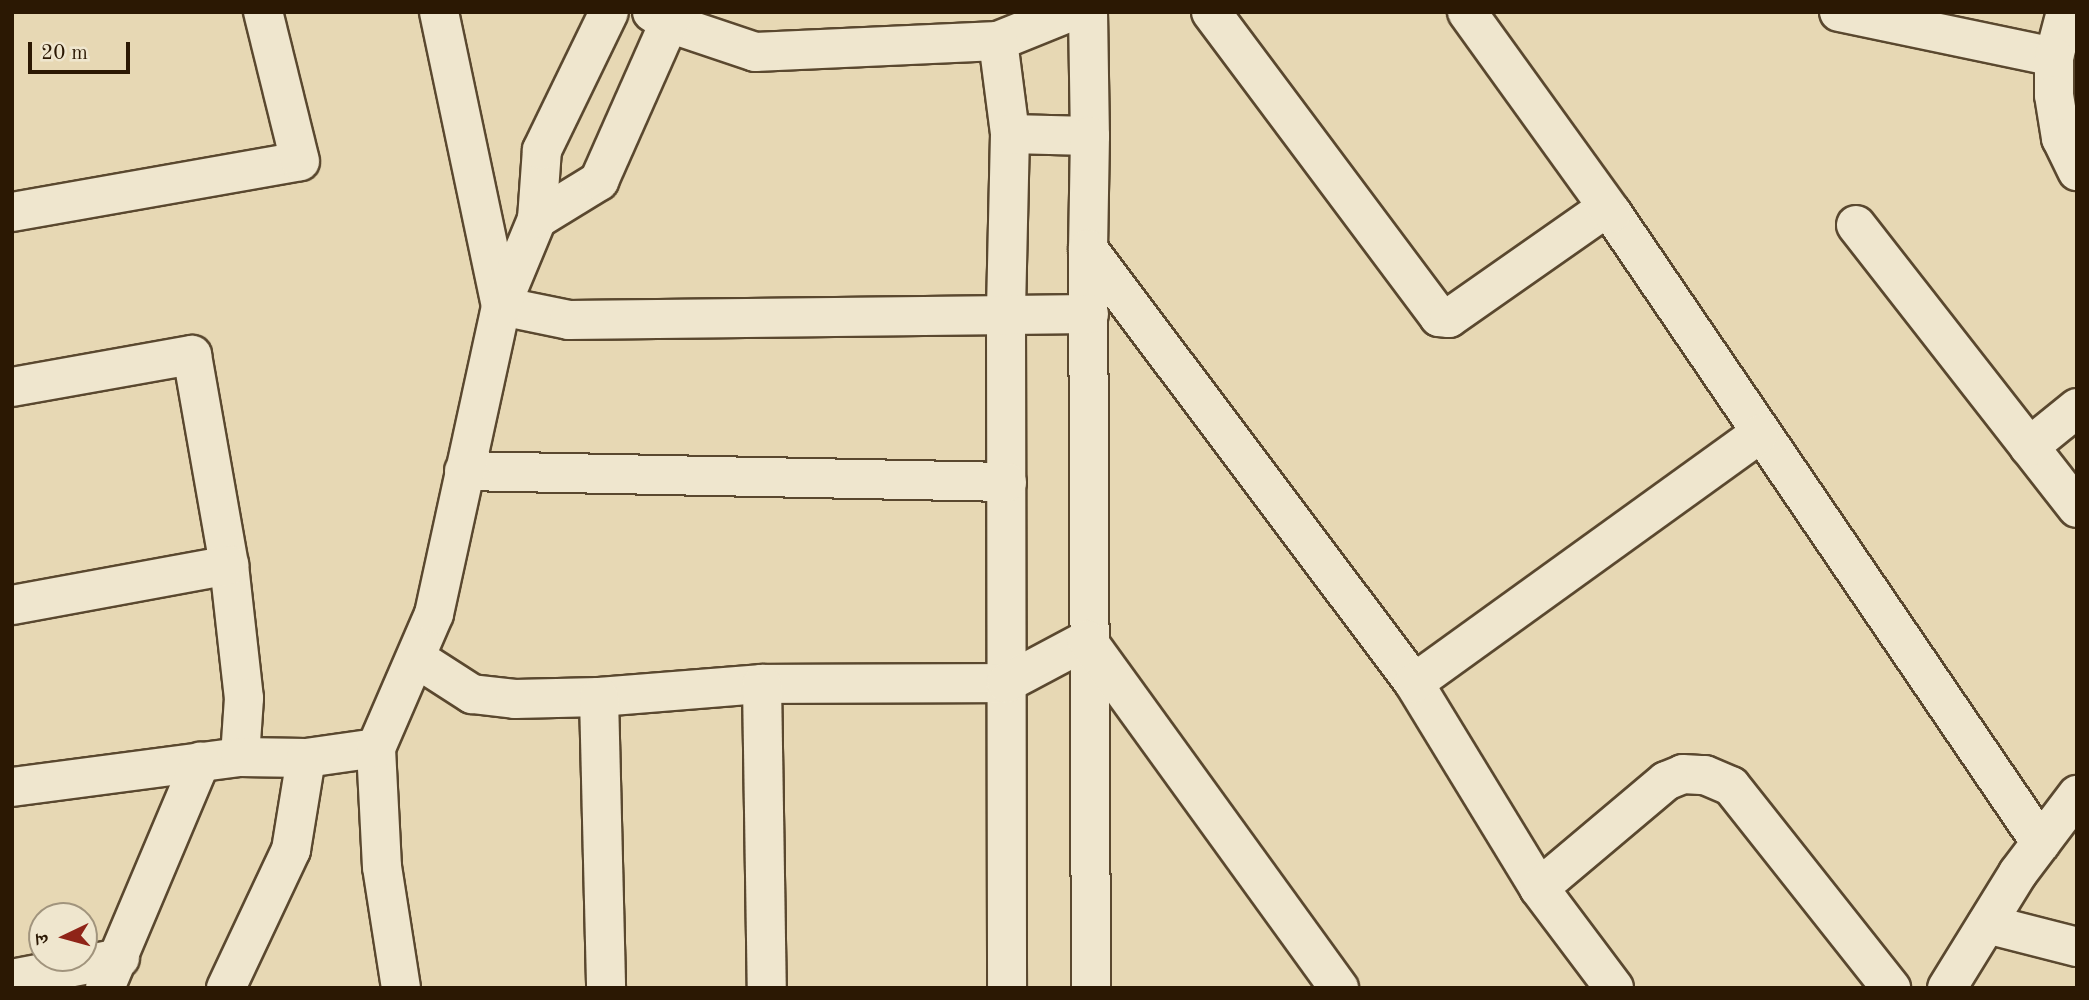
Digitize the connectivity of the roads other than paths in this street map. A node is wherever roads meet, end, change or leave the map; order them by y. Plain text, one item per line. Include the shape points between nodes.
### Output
1 (263, 12) edge
2 (439, 12) edge
3 (609, 12) edge
4 (1070, 12) edge
5 (1088, 12) edge
6 (1211, 12) edge
7 (1467, 12) edge
8 (1839, 12) edge
9 (2066, 12) edge
10 (665, 16) edge
11 (998, 41) junction
12 (2054, 57) junction
13 (1010, 135) junction
14 (1090, 136) junction
15 (2077, 170) edge
16 (12, 212) edge
17 (1612, 214) junction
18 (537, 219) junction
19 (1856, 225) dead end
20 (1088, 249) junction
21 (501, 306) junction
22 (1006, 314) junction
23 (1089, 314) junction
24 (12, 387) edge
25 (2077, 408) edge
26 (1759, 434) junction
27 (2029, 447) junction
28 (464, 471) junction
29 (1007, 481) junction
30 (2077, 508) edge
31 (229, 565) junction
32 (12, 605) edge
33 (1087, 640) junction
34 (416, 658) junction
35 (1006, 683) junction
36 (1413, 683) junction
37 (762, 684) junction
38 (598, 697) junction
39 (376, 748) junction
40 (240, 757) junction
41 (306, 758) junction
42 (201, 761) junction
43 (12, 787) edge
44 (2077, 795) edge
45 (2041, 842) junction
46 (1539, 888) junction
47 (1987, 924) junction
48 (2077, 947) edge
49 (113, 973) edge
50 (12, 979) edge
51 (226, 988) edge
52 (401, 988) edge
53 (606, 988) edge
54 (767, 988) edge
55 (1007, 988) edge
56 (1091, 988) edge
57 (1339, 988) edge
58 (1614, 988) edge
59 (1891, 988) edge
60 (1947, 988) edge

1 - 16 street via 300,161
2 - 21 street
3 - 18 street via 542,150
4 - 11 street
5 - 14 street
6 - 17 street via 1439,317 1449,318 1602,211
7 - 17 street
8 - 12 street
9 - 12 street
10 - 11 street via 755,51
10 - 18 street via 598,181
11 - 13 street
12 - 15 street via 2061,138
13 - 14 street
13 - 22 street
14 - 20 street
17 - 26 street
18 - 21 street
19 - 27 street
20 - 23 street
20 - 36 street
21 - 22 street via 569,320
21 - 28 street
22 - 23 street
22 - 29 street
23 - 33 street
24 - 31 street via 192,355
25 - 27 street
26 - 36 street
26 - 45 street
27 - 30 street
28 - 29 street
28 - 34 street via 448,563
29 - 35 street
31 - 32 street
31 - 40 street via 244,698
33 - 35 street
33 - 56 street
33 - 57 street
34 - 38 street via 472,694 515,699
34 - 39 street
35 - 37 street
35 - 55 street
36 - 46 street
37 - 38 street
37 - 54 street
38 - 53 street
39 - 41 street
39 - 52 street via 383,867
40 - 41 street
40 - 42 street
41 - 51 street via 291,850
42 - 43 street
42 - 49 street
44 - 45 street
45 - 47 street
46 - 58 street
46 - 59 street via 1666,781 1683,774 1705,775 1731,786
47 - 48 street
47 - 60 street
49 - 50 street

